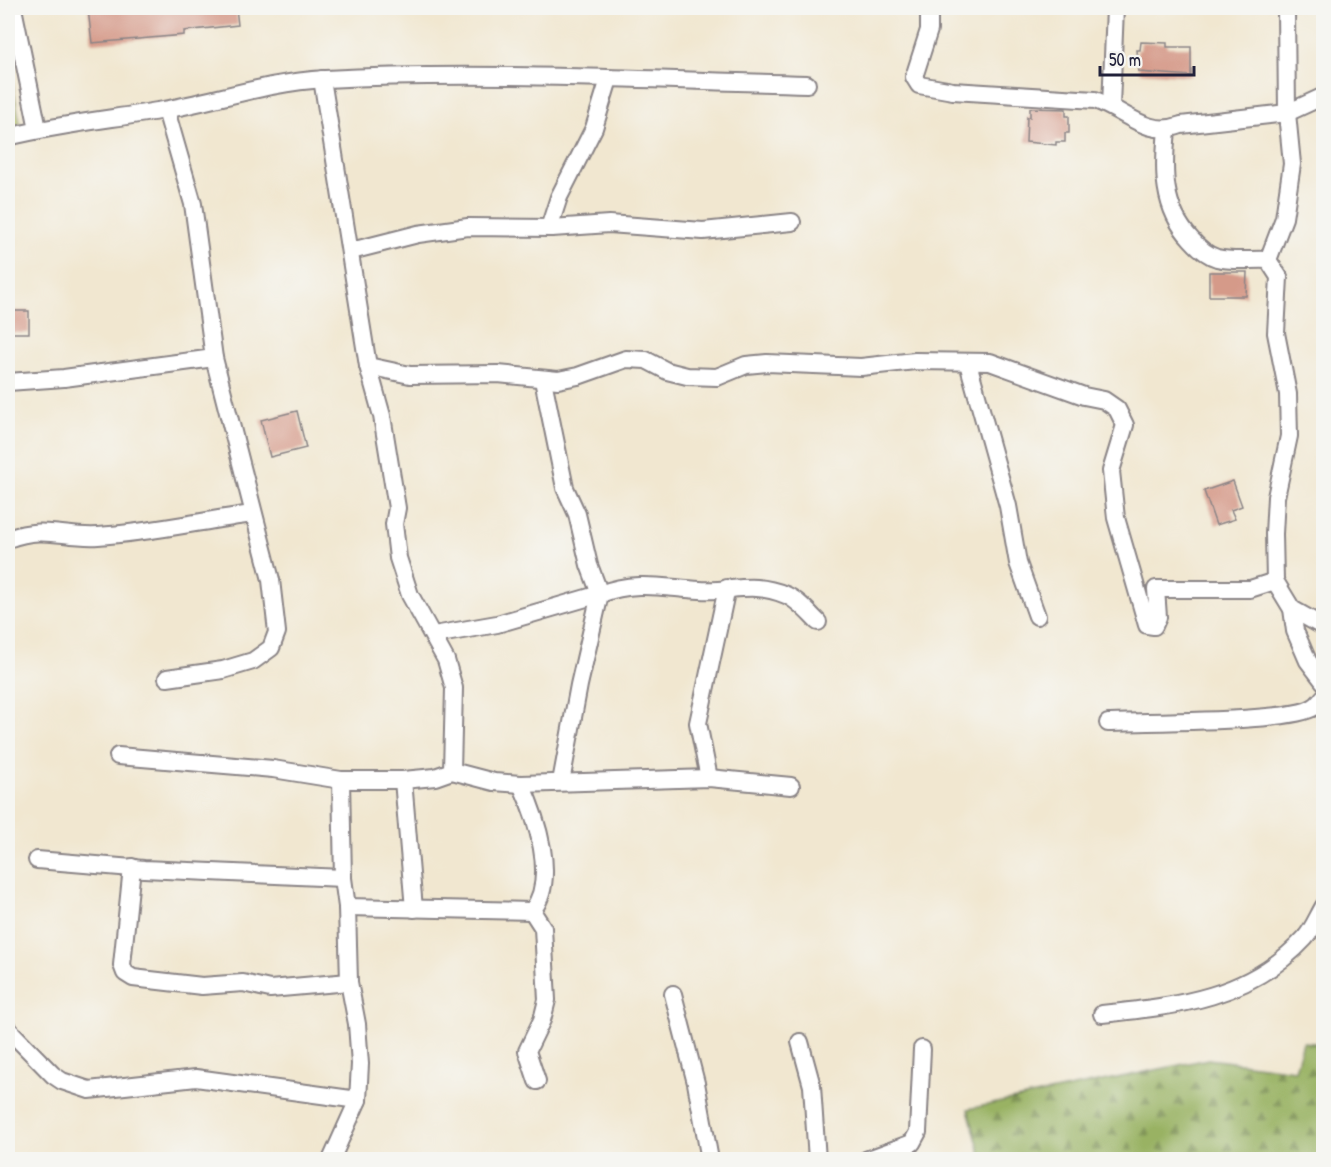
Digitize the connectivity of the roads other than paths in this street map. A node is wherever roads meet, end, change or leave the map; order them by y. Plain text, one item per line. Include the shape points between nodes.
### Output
1 (13, 8) edge
2 (929, 8) edge
3 (1115, 8) edge
4 (1286, 8) edge
5 (322, 79) junction
6 (609, 79) junction
7 (807, 84) dead end
8 (1323, 96) edge
9 (1111, 106) junction
10 (166, 110) junction
11 (1287, 113) junction
12 (38, 129) junction
13 (1167, 130) junction
14 (8, 137) edge
15 (792, 222) dead end
16 (549, 228) junction
17 (351, 251) junction
18 (1269, 260) junction
19 (214, 358) junction
20 (968, 363) junction
21 (368, 366) junction
22 (543, 380) junction
23 (8, 382) edge
24 (252, 514) junction
25 (8, 539) edge
26 (1275, 580) junction
27 (727, 588) junction
28 (600, 594) junction
29 (1292, 609) junction
30 (1037, 616) dead end
31 (818, 622) dead end
32 (1323, 627) edge
33 (434, 635) junction
34 (167, 678) dead end
35 (1323, 682) edge
36 (1323, 697) edge
37 (1108, 723) dead end
38 (118, 756) dead end
39 (452, 771) junction
40 (709, 778) junction
41 (341, 780) junction
42 (403, 780) junction
43 (561, 782) junction
44 (521, 784) junction
45 (791, 786) dead end
46 (37, 860) dead end
47 (132, 867) junction
48 (343, 878) junction
49 (1323, 906) edge
50 (347, 907) junction
51 (414, 909) junction
52 (532, 911) junction
53 (349, 982) junction
54 (673, 994) dead end
55 (1102, 1014) dead end
56 (8, 1029) edge
57 (800, 1042) dead end
58 (922, 1049) dead end
59 (537, 1080) dead end
60 (358, 1100) junction
61 (331, 1160) edge
62 (710, 1160) edge
63 (817, 1160) edge
64 (866, 1160) edge

1 - 12 street
2 - 9 street via 929,30 914,77 919,85 953,91 1095,100
3 - 9 street
4 - 11 street
5 - 6 street
5 - 10 street via 237,92
5 - 17 street
6 - 7 street
6 - 16 street via 594,128 559,197
8 - 11 street
9 - 13 street via 1140,124
10 - 12 street
10 - 19 street via 193,204
11 - 13 street
11 - 18 street via 1292,164 1289,197
12 - 14 street
13 - 18 street via 1163,168 1167,198 1181,229 1198,248 1217,258
15 - 16 street via 703,231 609,224
16 - 17 street via 468,227 418,234
17 - 21 street
18 - 26 street via 1278,277 1276,333 1287,394 1289,436 1276,497
19 - 23 street
19 - 24 street
20 - 22 street via 915,361 861,367 767,363 746,365 717,377 687,376 646,360 626,359 578,376
20 - 26 street via 990,362 1104,400 1117,409 1125,425 1111,471 1116,518 1147,625 1154,626 1158,617 1156,589 1250,589
20 - 30 street via 1008,506 1018,563
21 - 22 street via 410,375 498,374
21 - 33 street via 382,416 397,508 394,540 400,567 410,595
22 - 28 street via 565,488 577,514
24 - 25 street via 96,536 45,531 26,532
24 - 34 street via 276,604 277,632 271,648 253,661 223,670
26 - 29 street
27 - 28 street via 698,590 653,584
27 - 31 street via 769,589 789,596
27 - 40 street via 698,723
28 - 33 street via 497,624
28 - 43 street
29 - 32 street
29 - 35 street via 1295,631 1308,661
33 - 39 street via 454,688
36 - 37 street via 1314,708 1295,714
38 - 41 street via 273,769
39 - 42 street
39 - 44 street via 494,782
40 - 43 street
40 - 45 street
41 - 42 street
41 - 48 street
42 - 51 street
43 - 44 street
44 - 52 street via 542,844 543,879
46 - 47 street
47 - 48 street
47 - 53 street via 122,965 133,978 202,986 243,983 270,989
48 - 50 street
49 - 55 street via 1306,936 1274,966 1212,998 1165,1008
50 - 51 street
50 - 53 street
51 - 52 street
52 - 59 street via 543,928 548,980 542,1020 527,1051
53 - 60 street via 357,1024
54 - 62 street via 696,1083
56 - 60 street via 53,1075 88,1090 196,1078
57 - 63 street via 812,1086
58 - 64 street via 918,1132 912,1143
60 - 61 street

